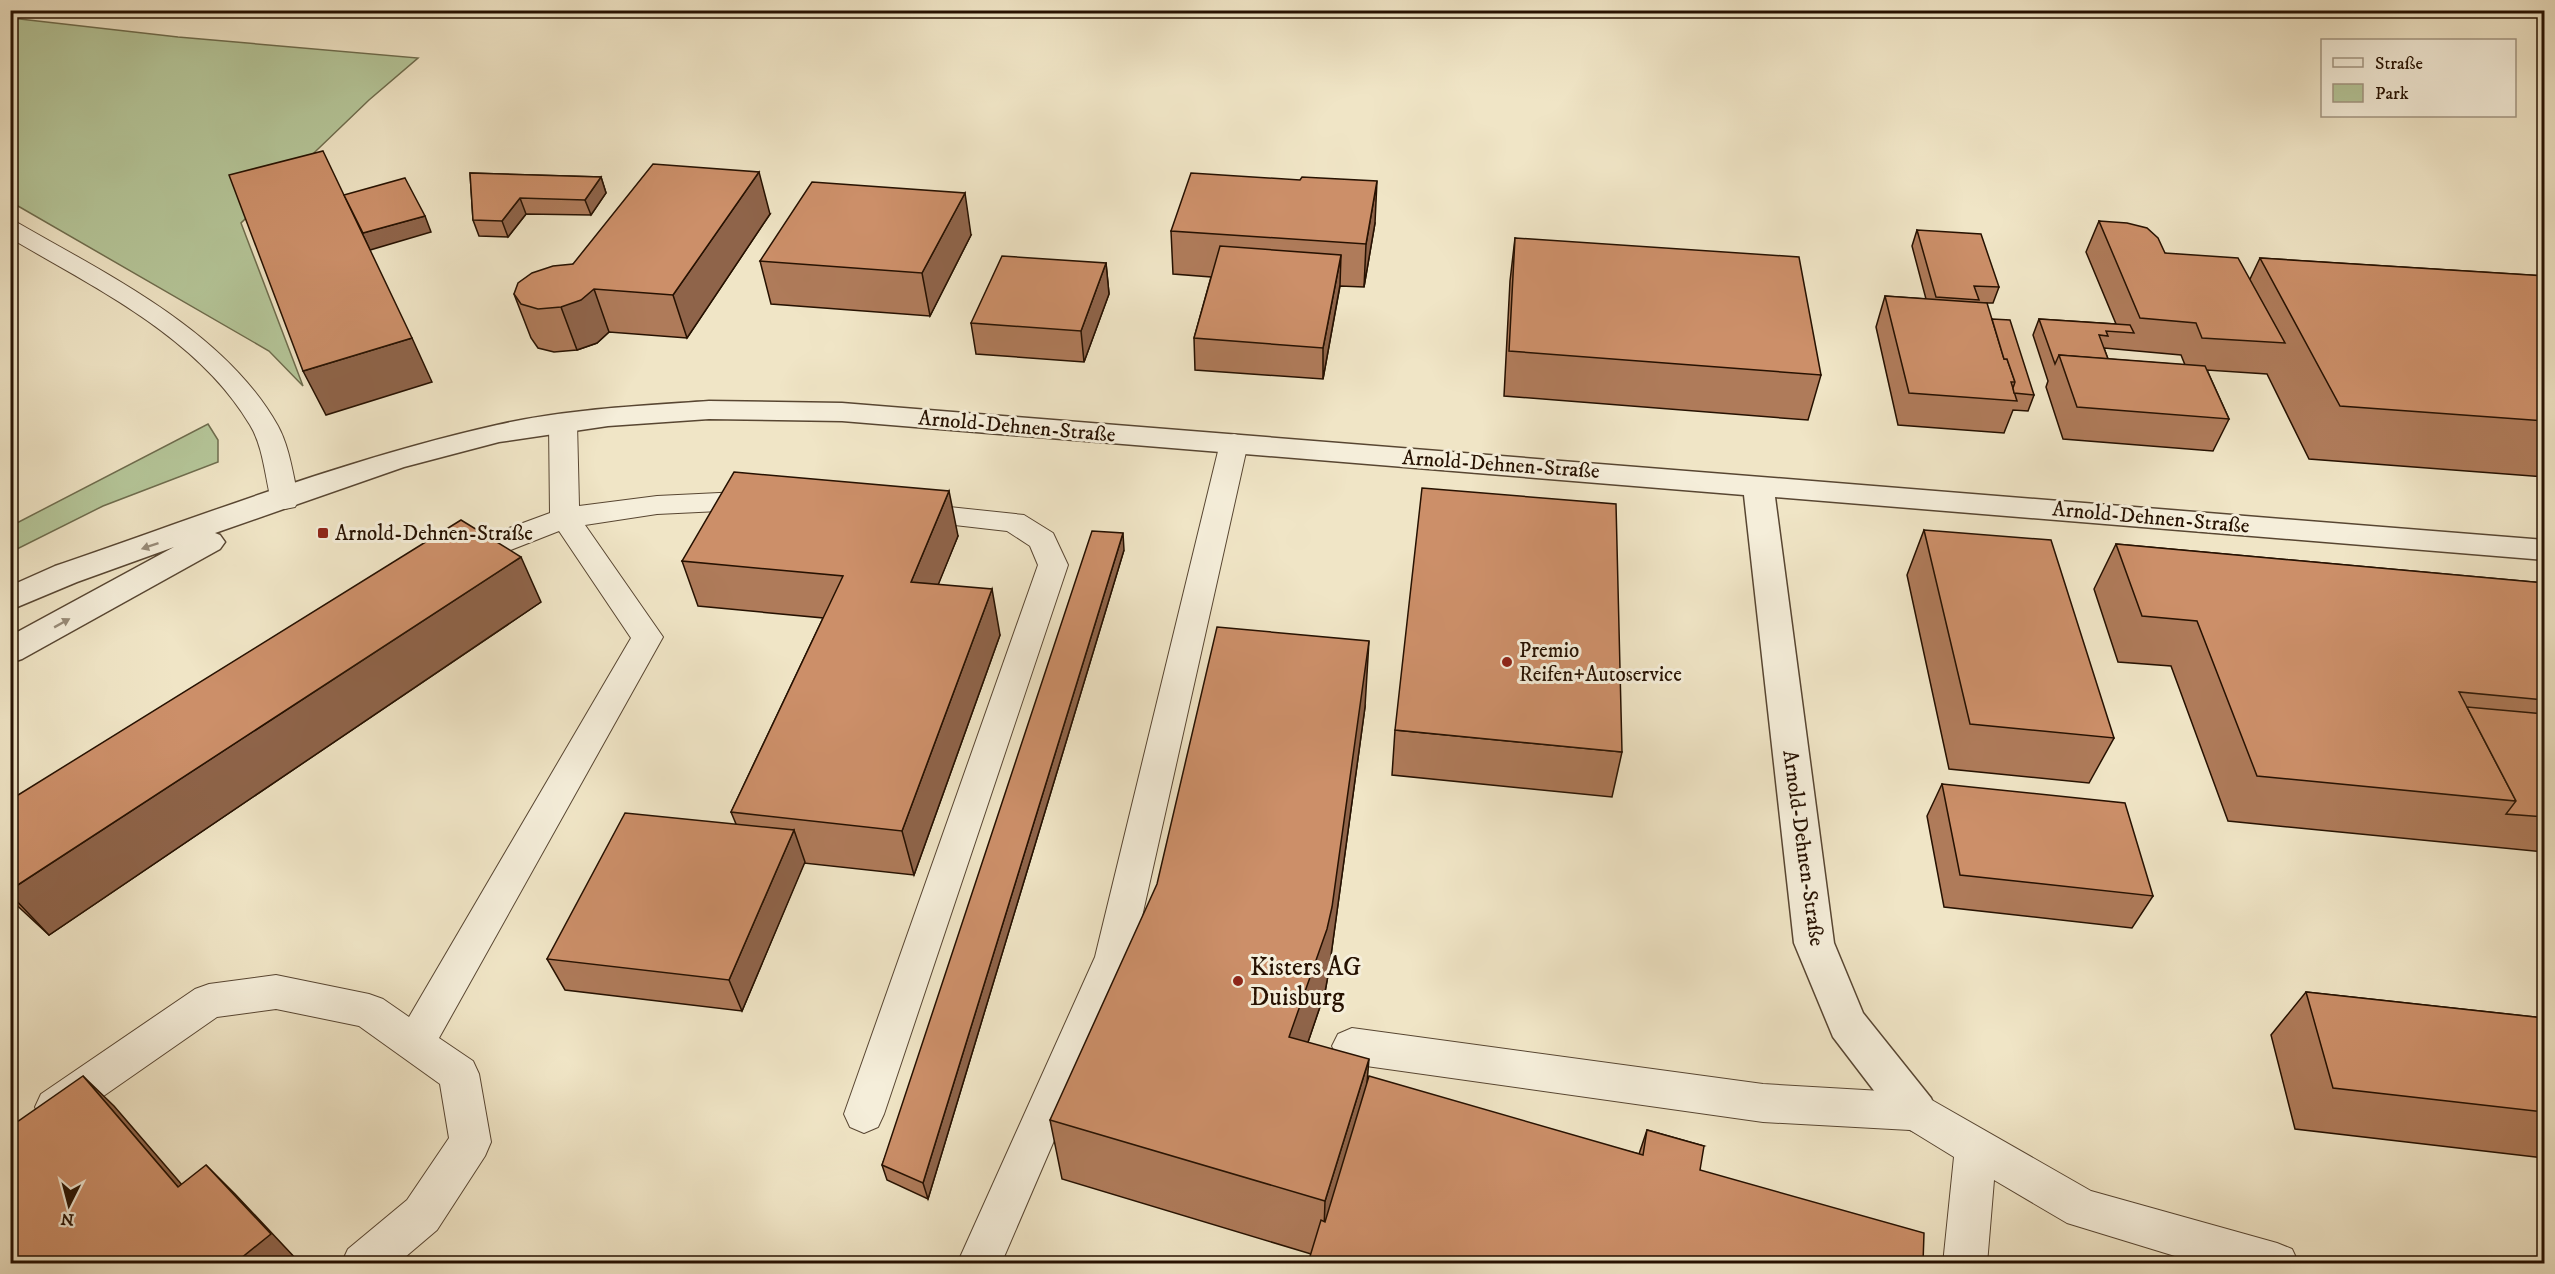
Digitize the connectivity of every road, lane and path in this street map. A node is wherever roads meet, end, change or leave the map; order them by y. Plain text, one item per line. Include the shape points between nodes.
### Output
1 (10, 228) edge
2 (563, 423) junction
3 (1234, 443) junction
4 (1758, 485) junction
5 (285, 500) junction
6 (786, 502) edge
7 (888, 510) edge
8 (565, 518) junction
9 (2544, 550) edge
10 (431, 578) edge
11 (10, 599) edge
12 (10, 651) edge
13 (415, 1043) junction
14 (1352, 1046) dead end
15 (1916, 1112) junction
16 (864, 1114) dead end
17 (33, 1123) edge
18 (1976, 1147) junction
19 (363, 1263) edge
20 (979, 1263) edge
21 (1965, 1263) edge
22 (2277, 1263) edge

1 - 5 lane via 169,323 218,367 265,427
2 - 3 street, Arnold-Dehnen-Straße via 709,410 842,412
2 - 5 street, Arnold-Dehnen-Straße via 499,433 394,460
2 - 8 lane
3 - 4 street, Arnold-Dehnen-Straße
3 - 20 lane via 1114,957
4 - 9 street, Arnold-Dehnen-Straße
4 - 15 street, Arnold-Dehnen-Straße via 1814,943 1847,1024
5 -> 11 street, Arnold-Dehnen-Straße via 66,574
12 -> 5 street, Arnold-Dehnen-Straße
6 - 8 lane via 752,499 657,505
7 - 16 lane via 1014,522 1043,540 1053,565
8 - 10 lane via 471,553
8 - 13 lane via 647,637
13 - 17 lane via 369,1011 276,992 209,1000
13 - 19 lane via 459,1074 470,1142 422,1215
14 - 15 lane via 1763,1103
15 - 18 lane
18 - 21 lane
18 - 22 lane via 2082,1209

